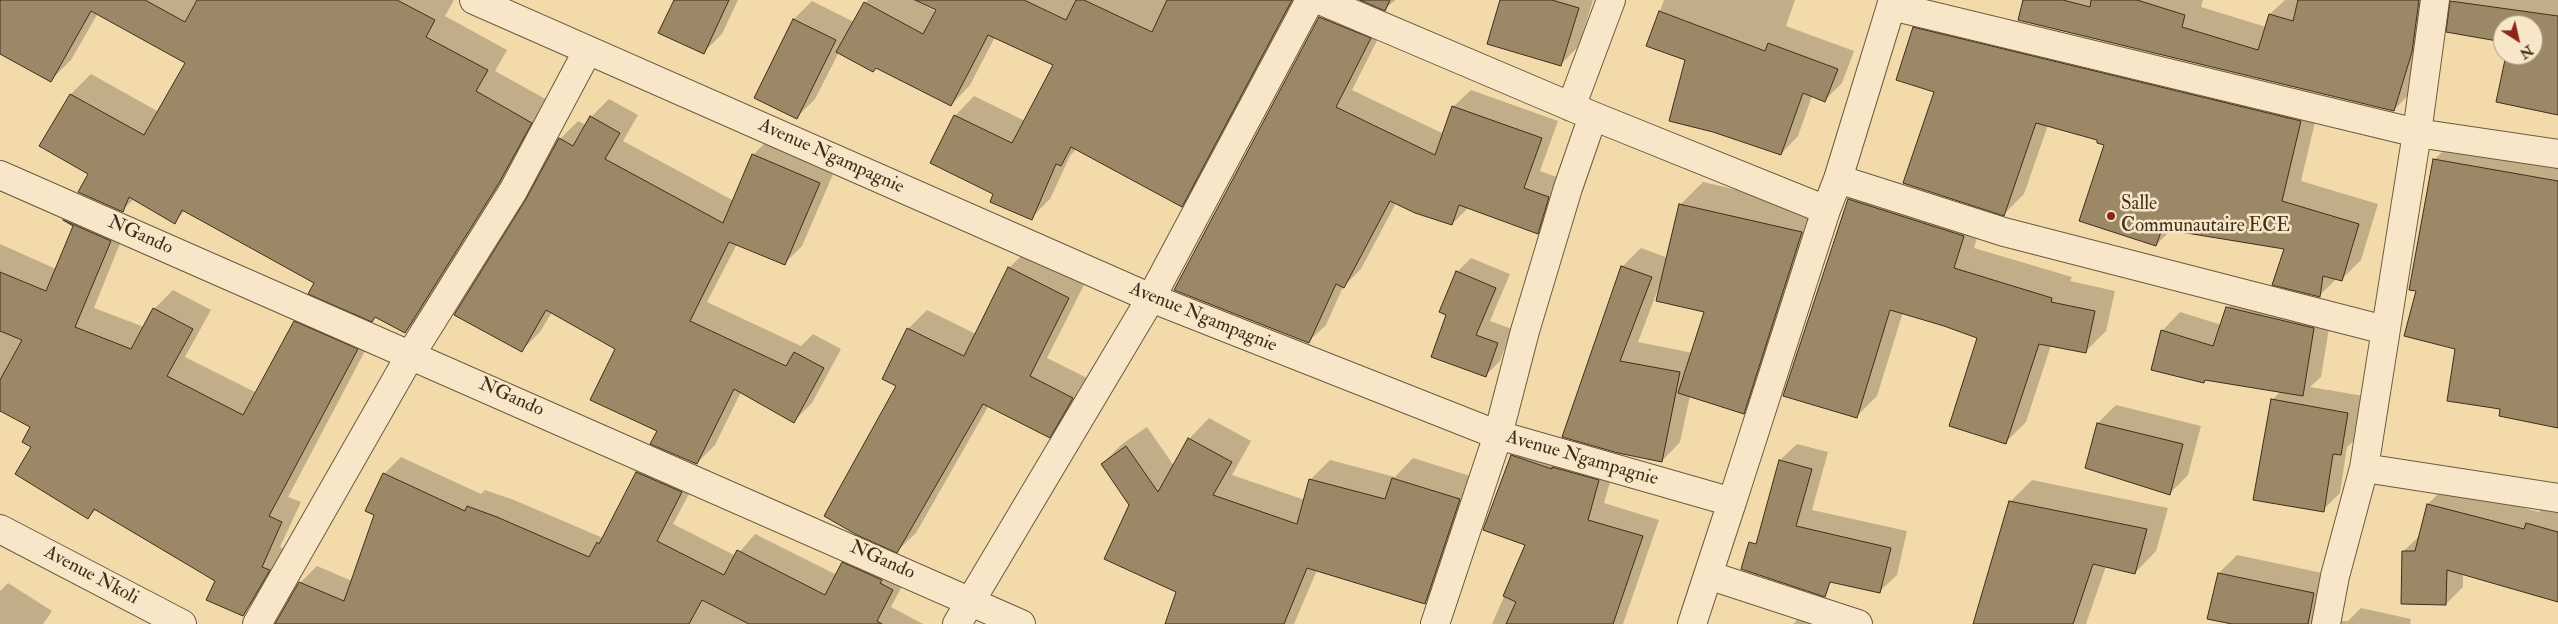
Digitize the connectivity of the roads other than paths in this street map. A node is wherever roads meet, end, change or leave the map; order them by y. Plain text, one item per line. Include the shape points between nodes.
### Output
1 (474, 0) edge
2 (1310, 0) edge
3 (1320, 0) edge
4 (1611, 0) edge
5 (2435, 0) edge
6 (1892, 3) edge
7 (588, 50) junction
8 (1582, 112) junction
9 (2417, 133) junction
10 (2558, 154) edge
11 (0, 175) edge
12 (1838, 179) junction
13 (1826, 210) junction
14 (1151, 298) junction
15 (2385, 330) junction
16 (411, 354) junction
17 (1498, 435) junction
18 (2364, 468) junction
19 (2558, 498) edge
20 (1732, 502) junction
21 (0, 529) edge
22 (1708, 575) junction
23 (971, 600) junction
24 (182, 624) edge
25 (257, 624) edge
26 (957, 624) edge
27 (1021, 624) edge
28 (1435, 624) edge
29 (1692, 624) edge
30 (1858, 624) edge
31 (2326, 624) edge

1 - 7 street, Avenue Ngampagnie
2 - 14 street
3 - 8 street
4 - 8 street
5 - 9 street
6 - 9 street
6 - 12 street
7 - 14 street, Avenue Ngampagnie
7 - 16 street via 513,191
8 - 13 street
8 - 17 street via 1568,188
9 - 10 street
9 - 15 street
11 - 16 street, NGando
12 - 13 street
12 - 15 street via 2004,232
13 - 20 street
14 - 17 street, Avenue Ngampagnie
14 - 23 street
15 - 18 street
16 - 23 street, NGando
16 - 25 street
17 - 20 street, Avenue Ngampagnie
17 - 28 street
18 - 19 street
18 - 31 street
20 - 22 street
21 - 24 street, Avenue Nkoli
22 - 29 street
22 - 30 street
23 - 26 street
23 - 27 street, NGando

